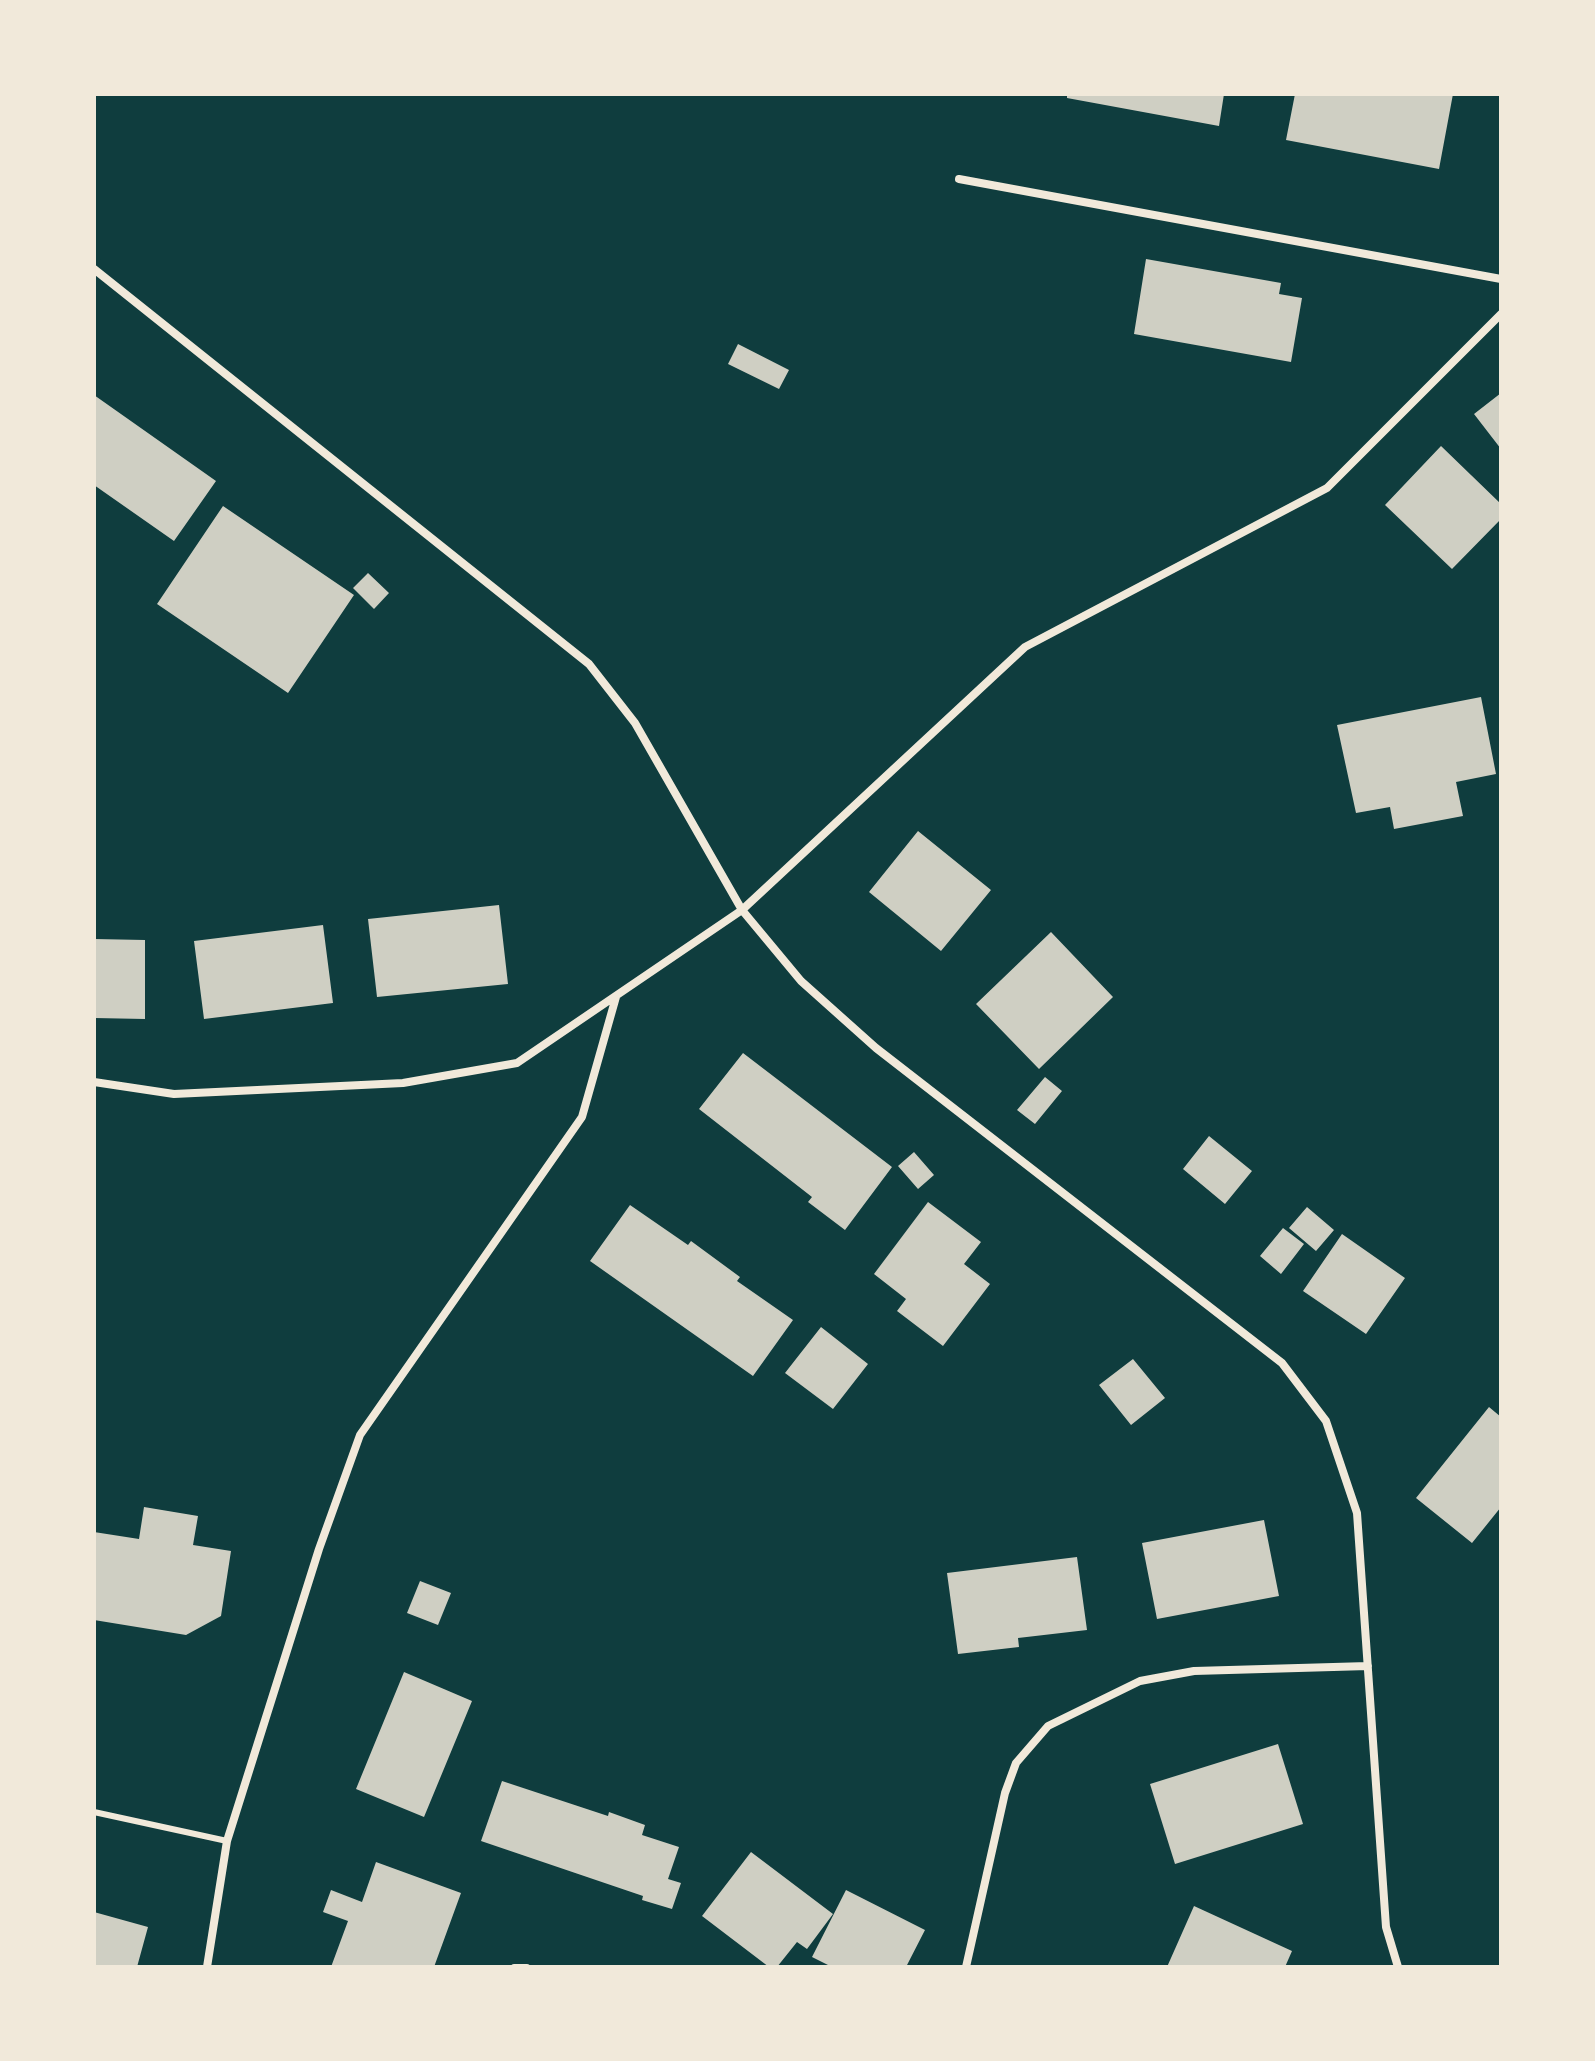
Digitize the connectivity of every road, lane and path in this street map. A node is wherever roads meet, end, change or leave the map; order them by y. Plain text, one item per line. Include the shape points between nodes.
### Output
1 (959, 179) dead end
2 (94, 269) edge
3 (1501, 279) edge
4 (1501, 314) edge
5 (742, 910) junction
6 (616, 996) junction
7 (94, 1082) edge
8 (1368, 1666) junction
9 (94, 1812) edge
10 (227, 1841) junction
11 (207, 1967) edge
12 (514, 1967) edge
13 (527, 1967) edge
14 (966, 1967) edge
15 (1398, 1967) edge

1 - 3 street
2 - 5 street via 589,664 635,723
4 - 5 street via 1327,488 1025,647
5 - 6 street
5 - 8 street via 801,981 876,1048 1282,1363 1326,1421 1357,1513
6 - 7 street via 517,1063 403,1083 174,1094
6 - 10 street via 582,1117 360,1435
8 - 14 street via 1194,1671 1140,1681 1048,1726 1016,1763 1005,1793
8 - 15 street via 1386,1927
9 - 10 lane
10 - 11 street
12 - 13 lane

